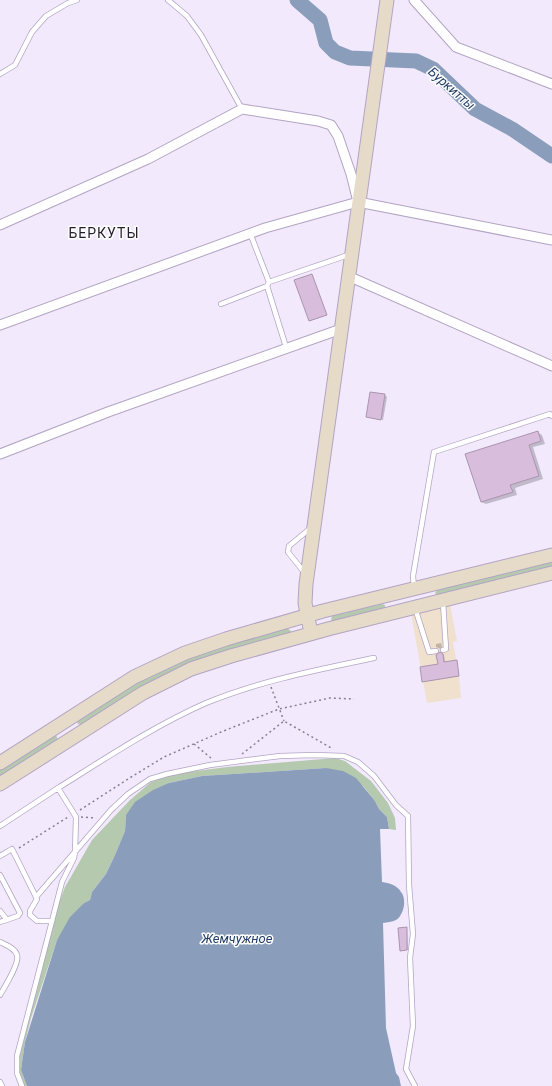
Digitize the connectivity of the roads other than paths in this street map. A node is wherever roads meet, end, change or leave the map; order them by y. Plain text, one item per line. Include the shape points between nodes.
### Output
1 (77, 0) edge
2 (168, 0) edge
3 (387, 0) edge
4 (414, 0) edge
5 (0, 74) edge
6 (552, 84) edge
7 (242, 109) junction
8 (358, 202) junction
9 (0, 225) edge
10 (250, 233) junction
11 (552, 240) edge
12 (351, 253) junction
13 (348, 276) junction
14 (268, 284) junction
15 (221, 304) dead end
16 (0, 325) edge
17 (341, 329) junction
18 (286, 347) junction
19 (552, 366) edge
20 (552, 416) edge
21 (0, 454) edge
22 (314, 524) junction
23 (552, 555) edge
24 (552, 573) edge
25 (307, 576) junction
26 (414, 589) junction
27 (443, 600) junction
28 (416, 606) junction
29 (307, 616) junction
30 (311, 633) junction
31 (443, 650) dead end
32 (436, 651) dead end
33 (374, 658) dead end
34 (62, 722) junction
35 (72, 738) junction
36 (0, 763) edge
37 (0, 784) edge
38 (58, 788) junction
39 (0, 826) edge
40 (75, 852) junction
41 (0, 856) edge
42 (0, 875) edge
43 (36, 897) junction
44 (0, 911) edge
45 (7, 920) junction
46 (52, 921) junction
47 (0, 922) edge
48 (0, 942) edge
49 (0, 995) edge
50 (0, 1082) edge
51 (2, 1086) edge
52 (22, 1086) edge
53 (415, 1086) edge

1 - 5 lane via 46,16 32,32 15,65
2 - 7 lane via 187,16 201,35
3 - 8 main road
4 - 6 street via 456,47
7 - 8 street via 318,120 331,125 338,136
7 - 9 street via 148,159
8 - 10 street
8 - 11 street
8 - 12 main road
10 - 14 lane
10 - 16 street
12 - 13 main road
12 - 14 lane
13 - 17 main road
13 - 19 street
14 - 15 lane
14 - 18 lane
17 - 18 street
17 - 22 main road
18 - 21 street
20 - 26 lane via 550,414 434,452 413,576
22 - 25 main road
22 - 25 lane via 289,546 288,552
23 - 26 main road
24 - 27 main road
25 - 29 main road
26 - 28 main road
26 - 29 main road
27 - 28 main road
27 - 31 lane via 446,649
28 - 30 main road
28 - 32 lane via 429,652
29 - 30 main road
29 - 34 main road via 185,653 134,677
30 - 35 main road via 191,669 143,693
33 - 38 lane via 269,682 207,703 159,725
34 - 35 main road
34 - 36 main road
35 - 37 main road
38 - 39 lane
38 - 40 lane via 75,815
40 - 43 lane
40 - 46 lane via 62,882
40 - 53 lane via 128,794 150,779 218,764 287,756 347,757 358,762 374,776 396,805 408,816 413,934 410,958 413,1026 406,1069
41 - 43 lane via 12,848
42 - 45 lane via 20,913
43 - 46 lane via 30,915 37,921
44 - 45 lane
45 - 47 lane
46 - 52 lane via 16,1056 17,1073
48 - 49 lane via 12,949 18,958
50 - 51 lane

